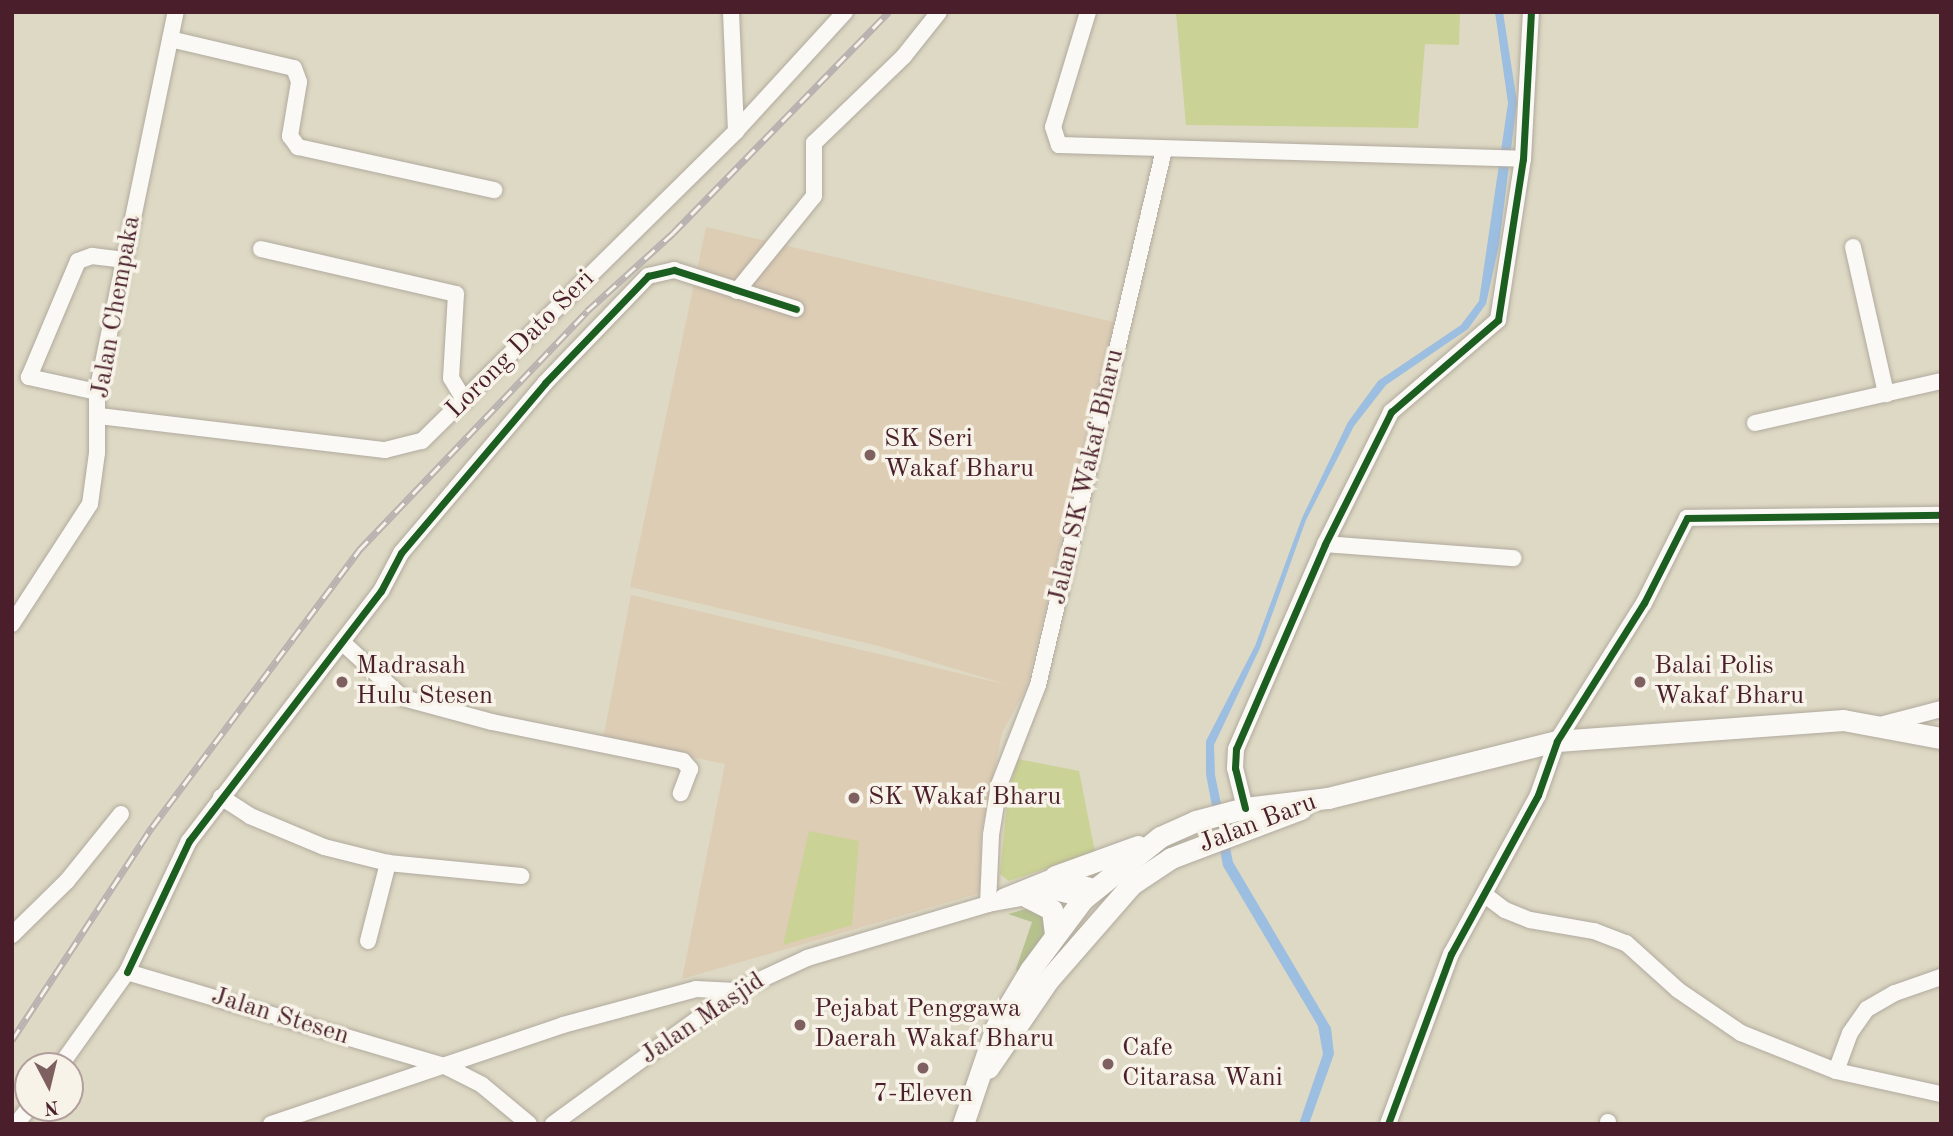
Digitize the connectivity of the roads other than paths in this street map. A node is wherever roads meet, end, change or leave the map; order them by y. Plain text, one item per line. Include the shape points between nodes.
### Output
1 (176, 12) edge
2 (731, 12) edge
3 (845, 12) edge
4 (940, 12) edge
5 (1088, 12) edge
6 (1531, 12) edge
7 (170, 39) junction
8 (736, 131) junction
9 (1164, 150) junction
10 (1518, 159) junction
11 (494, 190) dead end
12 (1853, 247) dead end
13 (261, 249) dead end
14 (125, 260) junction
15 (737, 291) junction
16 (796, 309) dead end
17 (1941, 381) edge
18 (97, 392) junction
19 (1886, 394) junction
20 (465, 401) junction
21 (99, 416) junction
22 (1755, 424) dead end
23 (1941, 515) edge
24 (1325, 544) junction
25 (1513, 558) dead end
26 (12, 624) edge
27 (342, 642) junction
28 (1941, 709) edge
29 (1884, 724) junction
30 (1941, 737) edge
31 (1557, 741) junction
32 (681, 793) dead end
33 (221, 797) junction
34 (1328, 798) junction
35 (1245, 808) junction
36 (121, 814) dead end
37 (1160, 837) junction
38 (388, 863) junction
39 (521, 876) dead end
40 (1055, 876) junction
41 (1132, 884) junction
42 (1091, 895) junction
43 (1485, 895) junction
44 (1027, 897) junction
45 (988, 904) junction
46 (12, 935) edge
47 (1055, 935) junction
48 (368, 941) dead end
49 (1079, 942) junction
50 (127, 972) junction
51 (1941, 977) edge
52 (736, 991) junction
53 (70, 1052) edge
54 (447, 1067) junction
55 (1836, 1071) junction
56 (979, 1081) junction
57 (1941, 1094) edge
58 (271, 1124) edge
59 (529, 1124) edge
60 (553, 1124) edge
61 (963, 1124) edge
62 (1388, 1124) edge

1 - 7 street, Jalan Chempaka
2 - 8 street
3 - 8 street, Lorong Dato Seri
4 - 15 street via 904,56 814,143 814,196
5 - 9 street via 1053,127 1059,145 1144,144
6 - 10 street
7 - 11 street via 293,68 299,82 290,136 299,146
7 - 14 street, Jalan Chempaka
8 - 20 street, Lorong Dato Seri
9 - 10 street
9 - 45 street, Jalan SK Wakaf Bharu via 1038,685 999,785
10 - 24 street via 1498,320 1391,412
12 - 19 street
13 - 20 street via 456,294 451,378
14 - 18 street, Jalan Chempaka
14 - 18 street via 92,256 78,261 29,377
15 - 16 street
15 - 27 street via 674,270 648,276 485,451 401,553 381,591
17 - 19 street
18 - 21 street, Jalan Chempaka
19 - 22 street
20 - 21 street, Lorong Dato Seri via 422,441 385,450
21 - 26 street, Jalan Chempaka via 90,504
23 - 31 street via 1688,518 1644,603
24 - 25 street
24 - 35 street via 1236,749 1235,768
27 - 32 street via 402,698 492,722 683,761 690,769
27 - 33 street
28 - 29 street
29 - 30 main road
29 - 31 main road via 1800,720
31 - 34 main road
31 - 43 street via 1538,796
33 - 38 street via 250,816 324,846
33 - 50 street via 189,841
34 - 35 main road, Jalan Baru
34 - 41 main road, Jalan Baru via 1171,858
35 - 37 main road, Jalan Baru via 1196,821
36 - 46 street via 67,881
37 - 40 main road
37 - 42 main road, Jalan Baru
38 - 39 street
38 - 48 street
40 - 42 street
40 - 45 street, Jalan Masjid
41 - 42 main road
41 - 49 main road, Jalan Baru
42 - 44 street, Jalan Masjid via 1055,892
42 - 47 main road, Jalan Baru
42 - 49 main road
43 - 55 street via 1530,920 1594,931 1626,943 1678,990 1741,1033
43 - 62 street via 1451,954
44 - 45 street, Jalan Masjid
44 - 47 main road via 1052,910
45 - 52 street, Jalan Masjid via 807,958
47 - 56 main road, Jalan Baru via 996,1027
49 - 56 main road, Jalan Baru
50 - 53 street
50 - 54 street, Jalan Stesen
51 - 55 street via 1895,993 1867,1009 1850,1033
52 - 54 street via 705,988 671,995 563,1025
52 - 60 street, Jalan Masjid
54 - 58 street
54 - 59 street, Jalan Stesen via 482,1085
55 - 57 street
56 - 61 main road, Jalan Baru

